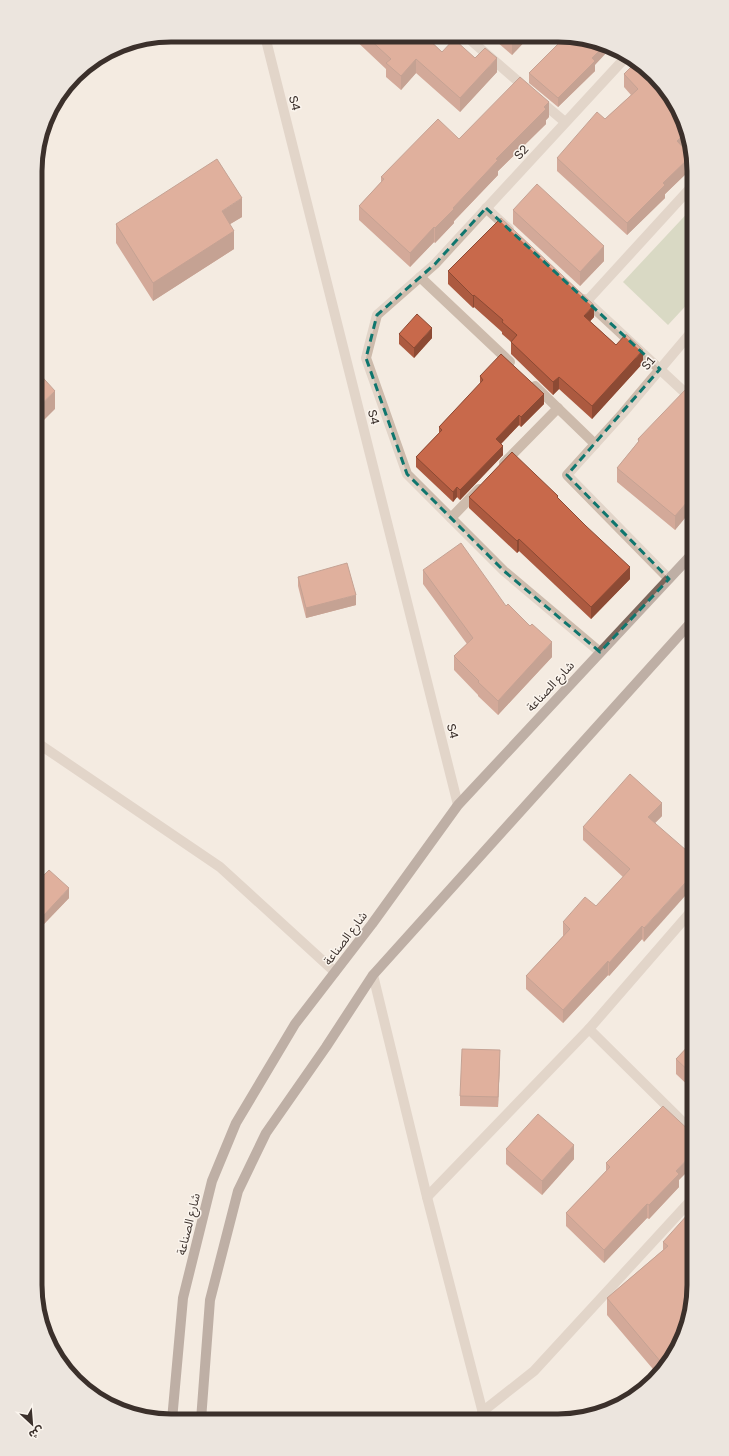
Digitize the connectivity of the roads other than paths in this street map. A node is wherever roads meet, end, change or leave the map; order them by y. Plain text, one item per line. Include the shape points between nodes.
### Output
1 (267, 42) edge
2 (473, 42) edge
3 (623, 60) edge
4 (565, 122) junction
5 (687, 192) edge
6 (486, 208) junction
7 (514, 234) edge
8 (420, 277) junction
9 (575, 291) edge
10 (586, 301) junction
11 (687, 338) edge
12 (660, 369) junction
13 (518, 370) edge
14 (529, 381) edge
15 (687, 394) edge
16 (558, 408) junction
17 (595, 444) junction
18 (499, 468) edge
19 (488, 479) edge
20 (451, 518) junction
21 (687, 560) edge
22 (669, 579) junction
23 (687, 627) edge
24 (600, 652) junction
25 (42, 746) edge
26 (458, 804) junction
27 (687, 916) edge
28 (335, 972) junction
29 (373, 975) junction
30 (589, 1029) junction
31 (687, 1126) edge
32 (427, 1197) junction
33 (687, 1205) edge
34 (173, 1414) edge
35 (201, 1414) edge
36 (483, 1414) edge
37 (486, 1414) edge

1 - 26 street, S4
2 - 4 street
3 - 4 street, S2
4 - 6 street, S2
5 - 10 street
6 - 7 street
6 - 8 street, S2
8 - 13 street
8 - 20 street, S2 via 377,315 366,358 407,474
9 - 10 street
10 - 12 street
11 - 12 street, S1
12 - 15 street
12 - 17 street, S1
14 - 16 street
16 - 17 street
16 - 18 street
17 - 22 street, S1 via 567,475
19 - 20 street
20 - 24 street, S2 via 504,572
21 - 22 main road, شارع الصناعة
22 - 24 main road, شارع الصناعة
23 - 29 main road
24 - 26 main road, شارع الصناعة
25 - 28 street via 220,867
26 - 28 main road, شارع الصناعة
27 - 30 street
28 - 34 main road, شارع الصناعة via 295,1024 236,1123 212,1181 183,1298
29 - 32 street
29 - 35 main road via 266,1133 238,1191 210,1300
30 - 31 street
30 - 32 street
32 - 36 street
33 - 37 street via 534,1371

